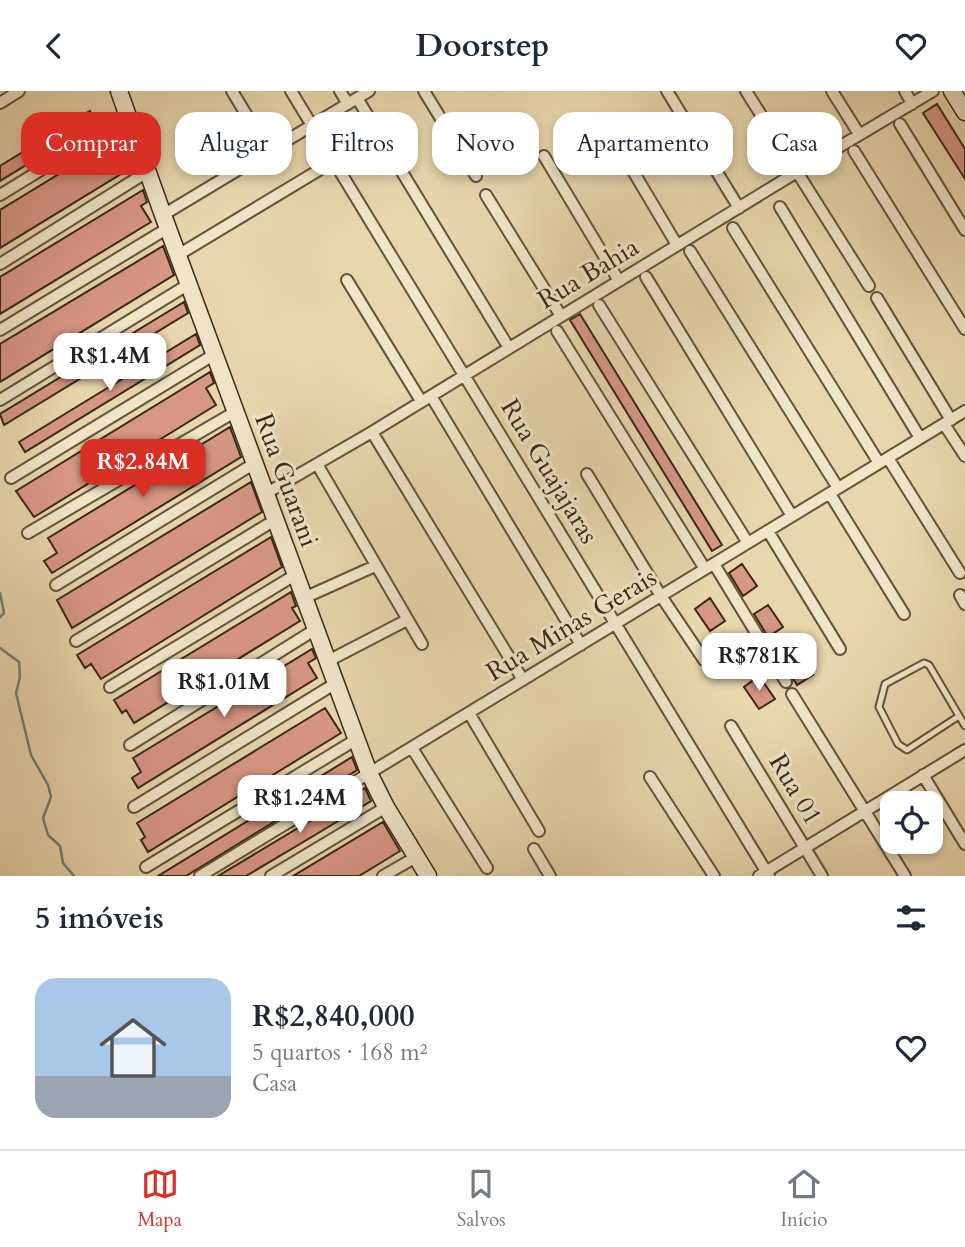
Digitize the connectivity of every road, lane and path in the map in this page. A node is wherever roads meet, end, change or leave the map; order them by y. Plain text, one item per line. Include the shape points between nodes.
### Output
1 (19, 91) edge
2 (119, 91) edge
3 (232, 91) edge
4 (291, 91) edge
5 (341, 91) edge
6 (369, 91) edge
7 (424, 91) edge
8 (667, 91) edge
9 (746, 91) edge
10 (832, 91) edge
11 (905, 91) edge
12 (933, 91) edge
13 (952, 91) edge
14 (4, 97) edge
15 (353, 101) junction
16 (912, 104) junction
17 (125, 112) edge
18 (245, 112) edge
19 (335, 112) edge
20 (759, 112) edge
21 (965, 112) edge
22 (306, 116) edge
23 (900, 124) dead end
24 (859, 134) junction
25 (842, 144) edge
26 (854, 151) dead end
27 (544, 156) dead end
28 (33, 175) edge
29 (142, 175) edge
30 (148, 175) edge
31 (235, 175) edge
32 (311, 175) edge
33 (343, 175) edge
34 (635, 175) edge
35 (792, 175) edge
36 (799, 175) edge
37 (475, 176) dead end
38 (0, 195) edge
39 (486, 195) dead end
40 (779, 207) dead end
41 (739, 208) junction
42 (165, 222) junction
43 (733, 228) dead end
44 (965, 230) edge
45 (677, 245) junction
46 (690, 251) dead end
47 (178, 255) junction
48 (0, 264) edge
49 (646, 277) dead end
50 (347, 280) dead end
51 (619, 281) junction
52 (189, 284) junction
53 (869, 286) dead end
54 (877, 298) dead end
55 (599, 305) dead end
56 (561, 316) junction
57 (965, 329) edge
58 (0, 330) edge
59 (557, 331) dead end
60 (509, 348) junction
61 (215, 354) junction
62 (465, 375) junction
63 (426, 399) junction
64 (0, 400) edge
65 (965, 411) edge
66 (236, 413) junction
67 (947, 422) junction
68 (372, 432) junction
69 (920, 438) junction
70 (965, 456) edge
71 (883, 461) junction
72 (254, 463) junction
73 (317, 464) junction
74 (587, 474) dead end
75 (11, 478) dead end
76 (834, 491) junction
77 (265, 494) junction
78 (792, 516) junction
79 (275, 520) junction
80 (768, 531) junction
81 (28, 533) dead end
82 (748, 543) junction
83 (375, 566) junction
84 (709, 567) junction
85 (960, 573) dead end
86 (295, 575) junction
87 (56, 585) dead end
88 (661, 596) junction
89 (304, 598) junction
90 (904, 614) dead end
91 (407, 620) junction
92 (615, 624) junction
93 (316, 629) junction
94 (76, 641) dead end
95 (422, 643) dead end
96 (581, 645) junction
97 (840, 649) dead end
98 (704, 660) dead end
99 (328, 661) junction
100 (523, 680) junction
101 (786, 682) dead end
102 (336, 683) junction
103 (110, 687) dead end
104 (792, 694) dead end
105 (469, 713) junction
106 (959, 716) junction
107 (731, 726) dead end
108 (965, 726) edge
109 (357, 739) junction
110 (130, 745) dead end
111 (412, 748) junction
112 (965, 750) edge
113 (369, 773) junction
114 (923, 775) junction
115 (650, 777) dead end
116 (134, 807) dead end
117 (386, 807) junction
118 (866, 810) junction
119 (539, 831) dead end
120 (965, 843) edge
121 (805, 848) junction
122 (534, 849) dead end
123 (416, 857) junction
124 (146, 867) dead end
125 (486, 868) dead end
126 (765, 875) edge
127 (200, 876) edge
128 (271, 876) edge
129 (383, 876) edge
130 (428, 876) edge
131 (550, 876) edge
132 (714, 876) edge
133 (822, 876) edge
134 (905, 876) edge

1 - 14 street
2 - 17 street, Rua Guarani
3 - 18 street
4 - 22 street, Rua Guajajaras
5 - 15 street
6 - 15 street
7 - 37 street
8 - 41 street
9 - 20 street
10 - 24 street
11 - 16 street
12 - 16 street, Rua Bahia
13 - 21 street
15 - 19 street
15 - 60 street
16 - 24 street, Rua Bahia
23 - 44 street
24 - 25 street, Rua Bahia
26 - 57 street
27 - 51 street
28 - 38 street
29 - 48 street
30 - 42 street, Rua Guarani
31 - 42 street
32 - 47 street
33 - 62 street, Rua Guajajaras
34 - 45 street
35 - 41 street, Rua Bahia
36 - 53 street
39 - 56 street
40 - 69 street
41 - 45 street, Rua Bahia
42 - 47 street, Rua Guarani
42 - 58 street
43 - 71 street
45 - 51 street, Rua Bahia
46 - 76 street
47 - 52 street, Rua Guarani
49 - 78 street
50 - 63 street
51 - 56 street, Rua Bahia
52 - 61 street, Rua Guarani
52 - 64 street
54 - 67 street
55 - 82 street
56 - 60 street, Rua Bahia
59 - 84 street
60 - 62 street, Rua Bahia
61 - 66 street, Rua Guarani
61 - 75 street
62 - 63 street, Rua Bahia
62 - 92 street, Rua Guajajaras
63 - 68 street, Rua Bahia
63 - 96 street
65 - 67 street, Rua Minas Gerais
66 - 72 street, Rua Guarani
66 - 81 street
67 - 69 street, Rua Minas Gerais
67 - 70 street
68 - 73 street, Rua Bahia
68 - 100 street
69 - 71 street, Rua Minas Gerais
71 - 76 street, Rua Minas Gerais
71 - 85 street
72 - 77 street, Rua Guarani
72 - 87 street
73 - 77 street, Rua Bahia
73 - 83 street
74 - 88 street
76 - 78 street, Rua Minas Gerais
76 - 90 street
77 - 79 street, Rua Guarani
78 - 80 street, Rua Minas Gerais
79 - 86 street, Rua Guarani
79 - 94 street
80 - 82 street, Rua Minas Gerais
80 - 97 street
82 - 84 street, Rua Minas Gerais
83 - 89 street
83 - 91 street
84 - 88 street, Rua Minas Gerais
84 - 101 street
86 - 89 street, Rua Guarani
86 - 103 street
88 - 92 street, Rua Minas Gerais
88 - 98 street
89 - 93 street, Rua Guarani
91 - 95 street
91 - 99 street
92 - 96 street, Rua Minas Gerais
92 - 126 street, Rua Guajajaras
93 - 99 street, Rua Guarani
93 - 110 street
96 - 100 street, Rua Minas Gerais
99 - 102 street, Rua Guarani
100 - 105 street, Rua Minas Gerais
102 - 109 street, Rua Guarani
102 - 116 street
104 - 118 street
105 - 111 street, Rua Minas Gerais
105 - 119 street
106 - 106 lane via 929,665 924,663 885,684 879,707 898,744 907,750
106 - 108 lane
107 - 121 street, Rua 01
109 - 113 street, Rua Guarani
109 - 124 street
111 - 113 street, Rua Minas Gerais
111 - 125 street
112 - 114 street
113 - 117 street, Rua Guarani
113 - 127 street, Rua Minas Gerais
114 - 118 street
114 - 120 street
115 - 132 street
117 - 123 street, Rua Guarani
117 - 128 street
118 - 121 street
118 - 134 street
121 - 126 street
121 - 133 street, Rua 01
122 - 131 street
123 - 129 street
123 - 130 street, Rua Guarani

